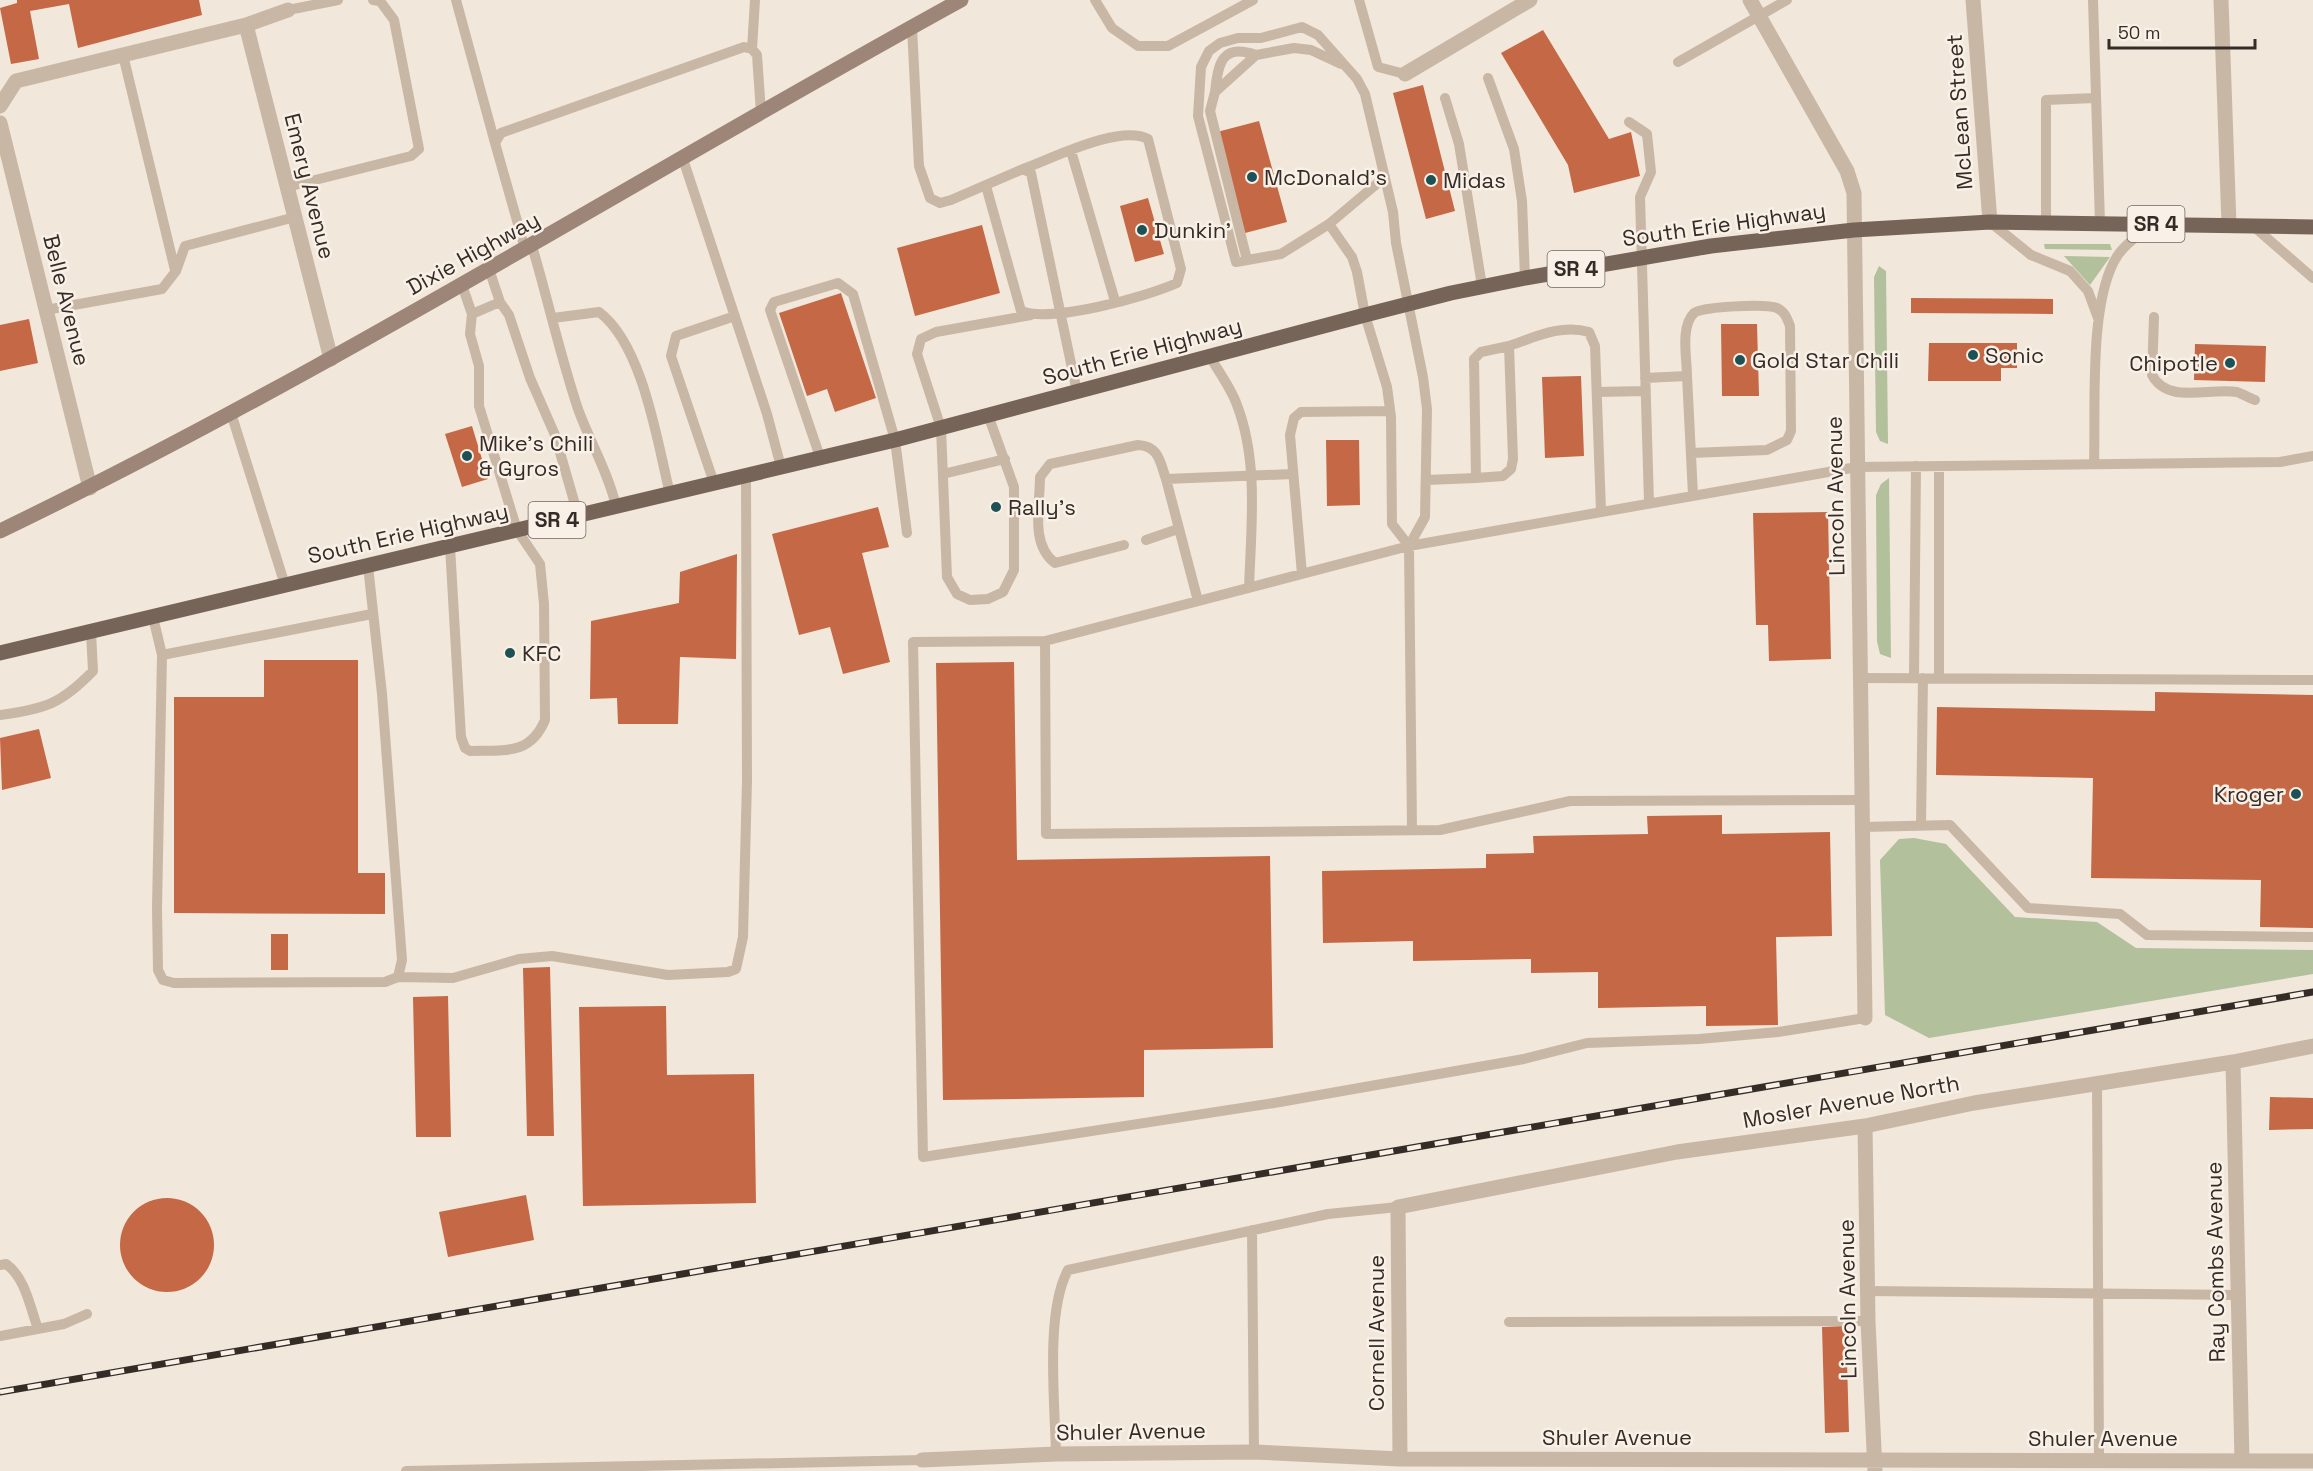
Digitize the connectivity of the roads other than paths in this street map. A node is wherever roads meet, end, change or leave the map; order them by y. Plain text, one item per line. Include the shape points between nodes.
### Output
1 (338, 0) edge
2 (374, 0) edge
3 (456, 0) edge
4 (755, 0) edge
5 (961, 0) edge
6 (1095, 0) edge
7 (1253, 0) edge
8 (1359, 0) edge
9 (1530, 0) edge
10 (1750, 0) edge
11 (1787, 0) edge
12 (1973, 0) edge
13 (2093, 0) edge
14 (2221, 0) edge
15 (288, 10) joint
16 (1759, 16) junction
17 (246, 25) junction
18 (912, 27) junction
19 (752, 49) junction
20 (123, 55) junction
21 (1256, 55) junction
22 (1678, 62) dead end
23 (1344, 66) junction
24 (1405, 74) joint
25 (1488, 78) dead end
26 (1215, 92) junction
27 (1445, 98) dead end
28 (2095, 98) junction
29 (0, 106) edge
30 (761, 113) junction
31 (1629, 122) dead end
32 (0, 123) edge
33 (495, 143) junction
34 (1071, 151) junction
35 (683, 159) junction
36 (1023, 169) junction
37 (1385, 177) junction
38 (986, 186) junction
39 (287, 187) junction
40 (295, 217) junction
41 (1990, 222) junction
42 (2046, 222) junction
43 (2100, 223) junction
44 (1329, 224) junction
45 (2152, 224) junction
46 (2229, 225) junction
47 (2252, 225) junction
48 (2313, 227) edge
49 (1854, 230) junction
50 (528, 247) junction
51 (1641, 257) junction
52 (1247, 260) junction
53 (489, 269) junction
54 (176, 271) junction
55 (1525, 278) junction
56 (2313, 278) edge
57 (462, 285) junction
58 (1482, 286) junction
59 (1115, 301) junction
60 (500, 302) junction
61 (1407, 304) junction
62 (46, 310) junction
63 (472, 314) junction
64 (1060, 314) junction
65 (1031, 315) junction
66 (1365, 315) junction
67 (735, 316) junction
68 (2154, 317) dead end
69 (553, 318) junction
70 (2099, 321) junction
71 (1509, 346) junction
72 (1210, 357) junction
73 (331, 359) junction
74 (1687, 376) junction
75 (1645, 378) junction
76 (1646, 391) junction
77 (1077, 392) junction
78 (1597, 392) junction
79 (2255, 400) dead end
80 (1390, 411) junction
81 (231, 412) junction
82 (988, 415) junction
83 (941, 428) junction
84 (895, 440) junction
85 (1691, 453) junction
86 (2313, 456) edge
87 (820, 458) junction
88 (1005, 459) junction
89 (2094, 464) junction
90 (1916, 466) junction
91 (1939, 466) junction
92 (781, 467) junction
93 (1857, 467) junction
94 (943, 474) junction
95 (1293, 474) junction
96 (746, 475) junction
97 (1251, 477) junction
98 (1476, 478) junction
99 (1166, 479) junction
100 (1426, 480) junction
101 (714, 483) junction
102 (90, 488) junction
103 (670, 494) junction
104 (1693, 495) junction
105 (1649, 503) junction
106 (616, 506) junction
107 (1601, 511) junction
108 (578, 516) junction
109 (1178, 529) junction
110 (516, 530) junction
111 (0, 531) edge
112 (907, 532) dead end
113 (1146, 540) dead end
114 (1124, 545) dead end
115 (450, 546) junction
116 (1409, 546) junction
117 (368, 566) junction
118 (1302, 574) junction
119 (285, 585) junction
120 (1249, 588) junction
121 (1198, 601) junction
122 (372, 614) junction
123 (153, 617) junction
124 (91, 632) junction
125 (1045, 641) junction
126 (0, 653) edge
127 (162, 655) junction
128 (1860, 678) junction
129 (1918, 678) junction
130 (1939, 678) junction
131 (2313, 680) edge
132 (0, 715) edge
133 (1862, 800) junction
134 (1921, 826) junction
135 (1862, 827) junction
136 (1412, 830) junction
137 (2313, 937) edge
138 (398, 977) junction
139 (1865, 1018) joint
140 (2313, 1046) edge
141 (2233, 1062) junction
142 (2097, 1083) junction
143 (1865, 1126) junction
144 (1398, 1208) junction
145 (1252, 1230) junction
146 (0, 1265) edge
147 (1868, 1291) junction
148 (2100, 1293) junction
149 (2238, 1295) junction
150 (87, 1314) dead end
151 (1869, 1321) junction
152 (1509, 1322) dead end
153 (38, 1329) junction
154 (0, 1336) edge
155 (1254, 1452) junction
156 (1056, 1454) junction
157 (1400, 1459) junction
158 (922, 1460) joint
159 (2099, 1461) junction
160 (2242, 1461) junction
161 (2313, 1461) edge
162 (1875, 1466) edge
163 (406, 1471) edge

1 - 15 lane
2 - 39 lane via 380,1 394,20 418,149 411,156
3 - 33 lane
4 - 19 lane
5 - 18 street, Dixie Highway
6 - 7 lane via 1112,28 1138,46 1168,46
8 - 24 lane via 1378,67
9 - 24 street
10 - 16 street, Lincoln Avenue
11 - 16 lane
12 - 41 street, McLean Street
13 - 28 lane
14 - 46 street
15 - 17 street
16 - 22 lane
16 - 49 street, Lincoln Avenue via 1847,171 1854,193
17 - 20 street
17 - 39 street, Emery Avenue
18 - 30 street, Dixie Highway
18 - 38 lane via 919,166 930,198 940,203
19 - 30 lane via 757,56
19 - 33 lane via 744,47 501,133
20 - 29 street via 16,81
20 - 54 lane
21 - 23 lane via 1294,48 1311,50
21 - 26 lane
21 - 26 lane via 1243,50 1224,57 1217,67
23 - 37 lane via 1365,93
23 - 52 lane via 1318,35 1302,27 1261,38 1238,38 1209,51 1201,67 1198,116 1236,262
25 - 55 lane via 1514,149 1522,201
26 - 52 lane via 1210,111
27 - 58 lane via 1461,155
28 - 42 lane via 2046,100
28 - 43 lane
30 - 35 street, Dixie Highway
31 - 51 lane via 1647,134 1651,172 1640,198
32 - 62 street, Belle Avenue
33 - 50 lane
34 - 36 lane
34 - 59 lane
34 - 59 lane via 1108,137 1138,134 1148,139 1181,269 1177,283
35 - 50 street, Dixie Highway
35 - 67 lane
36 - 38 lane
36 - 64 lane via 1030,173
37 - 44 lane
37 - 61 lane
38 - 65 lane via 1021,311
39 - 40 street, Emery Avenue
40 - 54 lane via 185,246
40 - 73 street, Emery Avenue
41 - 42 main road, South Erie Highway / SR 4
41 - 49 main road, South Erie Highway / SR 4
41 - 70 lane via 2031,255 2070,271 2088,291
42 - 43 main road, South Erie Highway / SR 4
43 - 45 main road, South Erie Highway / SR 4
44 - 52 lane via 1281,254
44 - 66 lane via 1352,257
45 - 46 main road, South Erie Highway / SR 4
45 - 70 lane via 2118,254 2105,284
46 - 47 main road, South Erie Highway / SR 4
47 - 48 main road, South Erie Highway / SR 4
47 - 56 lane
49 - 51 main road, South Erie Highway / SR 4
49 - 93 street, Lincoln Avenue
50 - 53 street, Dixie Highway
50 - 69 lane
51 - 55 main road, South Erie Highway / SR 4
51 - 75 lane
53 - 57 street, Dixie Highway
53 - 60 lane
54 - 62 lane via 162,289
55 - 58 main road, South Erie Highway / SR 4
57 - 63 lane
57 - 73 street, Dixie Highway
58 - 61 main road, South Erie Highway / SR 4
59 - 64 lane
60 - 63 lane
60 - 108 lane via 509,315 555,435
61 - 66 main road, South Erie Highway / SR 4
61 - 100 lane via 1424,377
62 - 102 street, Belle Avenue
63 - 110 lane via 470,334 479,366 479,406
64 - 65 lane
64 - 77 lane
65 - 83 lane via 936,332 921,339 917,354
66 - 72 main road, South Erie Highway / SR 4
66 - 80 lane via 1387,387
67 - 92 lane
67 - 101 lane via 676,336 671,356
68 - 79 lane via 2152,375 2156,383 2176,392 2237,392
69 - 103 lane via 599,312 622,334 652,420
69 - 106 lane via 586,431 610,480
70 - 89 lane
71 - 78 lane via 1557,330 1575,328 1589,333 1595,346
71 - 98 lane via 1481,352 1474,359
71 - 98 lane via 1514,459 1503,476
72 - 77 main road, South Erie Highway / SR 4
72 - 97 lane via 1237,405
73 - 81 street, Dixie Highway
74 - 75 lane
74 - 85 lane
74 - 85 lane via 1686,334 1695,312 1707,308 1775,307 1785,314 1790,326 1791,431 1787,440 1767,450
75 - 76 lane
76 - 78 lane
76 - 105 lane
77 - 82 main road, South Erie Highway / SR 4
78 - 107 lane
80 - 95 lane via 1301,412 1294,418 1290,435
80 - 116 lane via 1392,524
81 - 102 street, Dixie Highway
81 - 119 lane
82 - 83 main road, South Erie Highway / SR 4
82 - 88 lane
83 - 84 main road, South Erie Highway / SR 4
83 - 94 lane
84 - 87 main road, South Erie Highway / SR 4
84 - 87 lane via 853,294 838,283 774,302 770,310
84 - 112 lane
85 - 104 lane
86 - 89 lane via 2280,462
87 - 92 main road, South Erie Highway / SR 4
88 - 94 lane
88 - 94 lane via 1014,487 1014,570 1003,592 988,599 970,600 957,594 947,577
89 - 91 lane
90 - 91 lane
90 - 93 lane
90 - 129 lane
91 - 130 lane
92 - 96 main road, South Erie Highway / SR 4
93 - 104 lane
93 - 128 street, Lincoln Avenue
95 - 97 lane
95 - 118 lane
96 - 101 main road, South Erie Highway / SR 4
96 - 138 lane via 747,781 743,937 735,969 668,975 552,956 519,959 453,978
97 - 99 lane
97 - 120 lane
98 - 100 lane
99 - 109 lane
99 - 114 lane via 1157,452 1137,445 1050,464 1040,477 1039,540 1045,555 1055,563
100 - 116 lane via 1425,517
101 - 103 main road, South Erie Highway / SR 4
102 - 111 street, Dixie Highway
103 - 106 main road, South Erie Highway / SR 4
104 - 105 lane
105 - 107 lane
106 - 108 main road, South Erie Highway / SR 4
107 - 116 lane
108 - 110 main road, South Erie Highway / SR 4
109 - 113 lane
109 - 121 lane
110 - 115 main road, South Erie Highway / SR 4
110 - 115 lane via 540,564 545,720 539,734 515,750 470,751 461,737
115 - 117 main road, South Erie Highway / SR 4
116 - 118 lane
116 - 136 lane
117 - 119 main road, South Erie Highway / SR 4
117 - 122 lane
118 - 120 lane
119 - 123 main road, South Erie Highway / SR 4
120 - 121 lane
121 - 125 lane
122 - 127 lane
122 - 138 lane via 382,694 402,960
123 - 124 main road, South Erie Highway / SR 4
123 - 127 lane
124 - 126 main road, South Erie Highway / SR 4
124 - 132 lane via 93,671 72,693 40,710
125 - 136 lane via 1046,834
125 - 139 lane via 914,642 923,1158 1308,1097 1524,1059 1587,1043 1778,1032
127 - 138 lane via 157,908 158,970 163,980 385,982
128 - 129 lane
128 - 133 street, Lincoln Avenue
129 - 130 lane
129 - 134 lane
130 - 131 lane
133 - 135 street, Lincoln Avenue
133 - 136 lane via 1570,801 1440,830
134 - 135 lane
134 - 137 lane via 1950,825 2028,908 2120,914 2147,935
135 - 139 street, Lincoln Avenue
140 - 141 street, Mosler Avenue North
141 - 142 street, Mosler Avenue North
141 - 149 street, Ray Combs Avenue
142 - 143 street, Mosler Avenue North
142 - 148 lane
143 - 144 street, Mosler Avenue North via 1677,1152
143 - 147 street, Lincoln Avenue
144 - 145 lane via 1329,1214
144 - 157 street, Cornell Avenue
145 - 155 lane
145 - 156 lane via 1068,1270 1060,1285 1054,1315
146 - 153 lane via 6,1264 20,1279
147 - 148 lane
147 - 151 street, Lincoln Avenue
148 - 149 lane
148 - 159 lane
149 - 160 street, Ray Combs Avenue
150 - 153 lane
151 - 152 lane
151 - 162 street, Lincoln Avenue
153 - 154 lane
155 - 156 street, Shuler Avenue
155 - 157 street, Shuler Avenue
156 - 158 street, Shuler Avenue
157 - 162 street, Shuler Avenue
158 - 163 lane
159 - 160 street, Shuler Avenue
159 - 162 street, Shuler Avenue
160 - 161 street, Shuler Avenue

